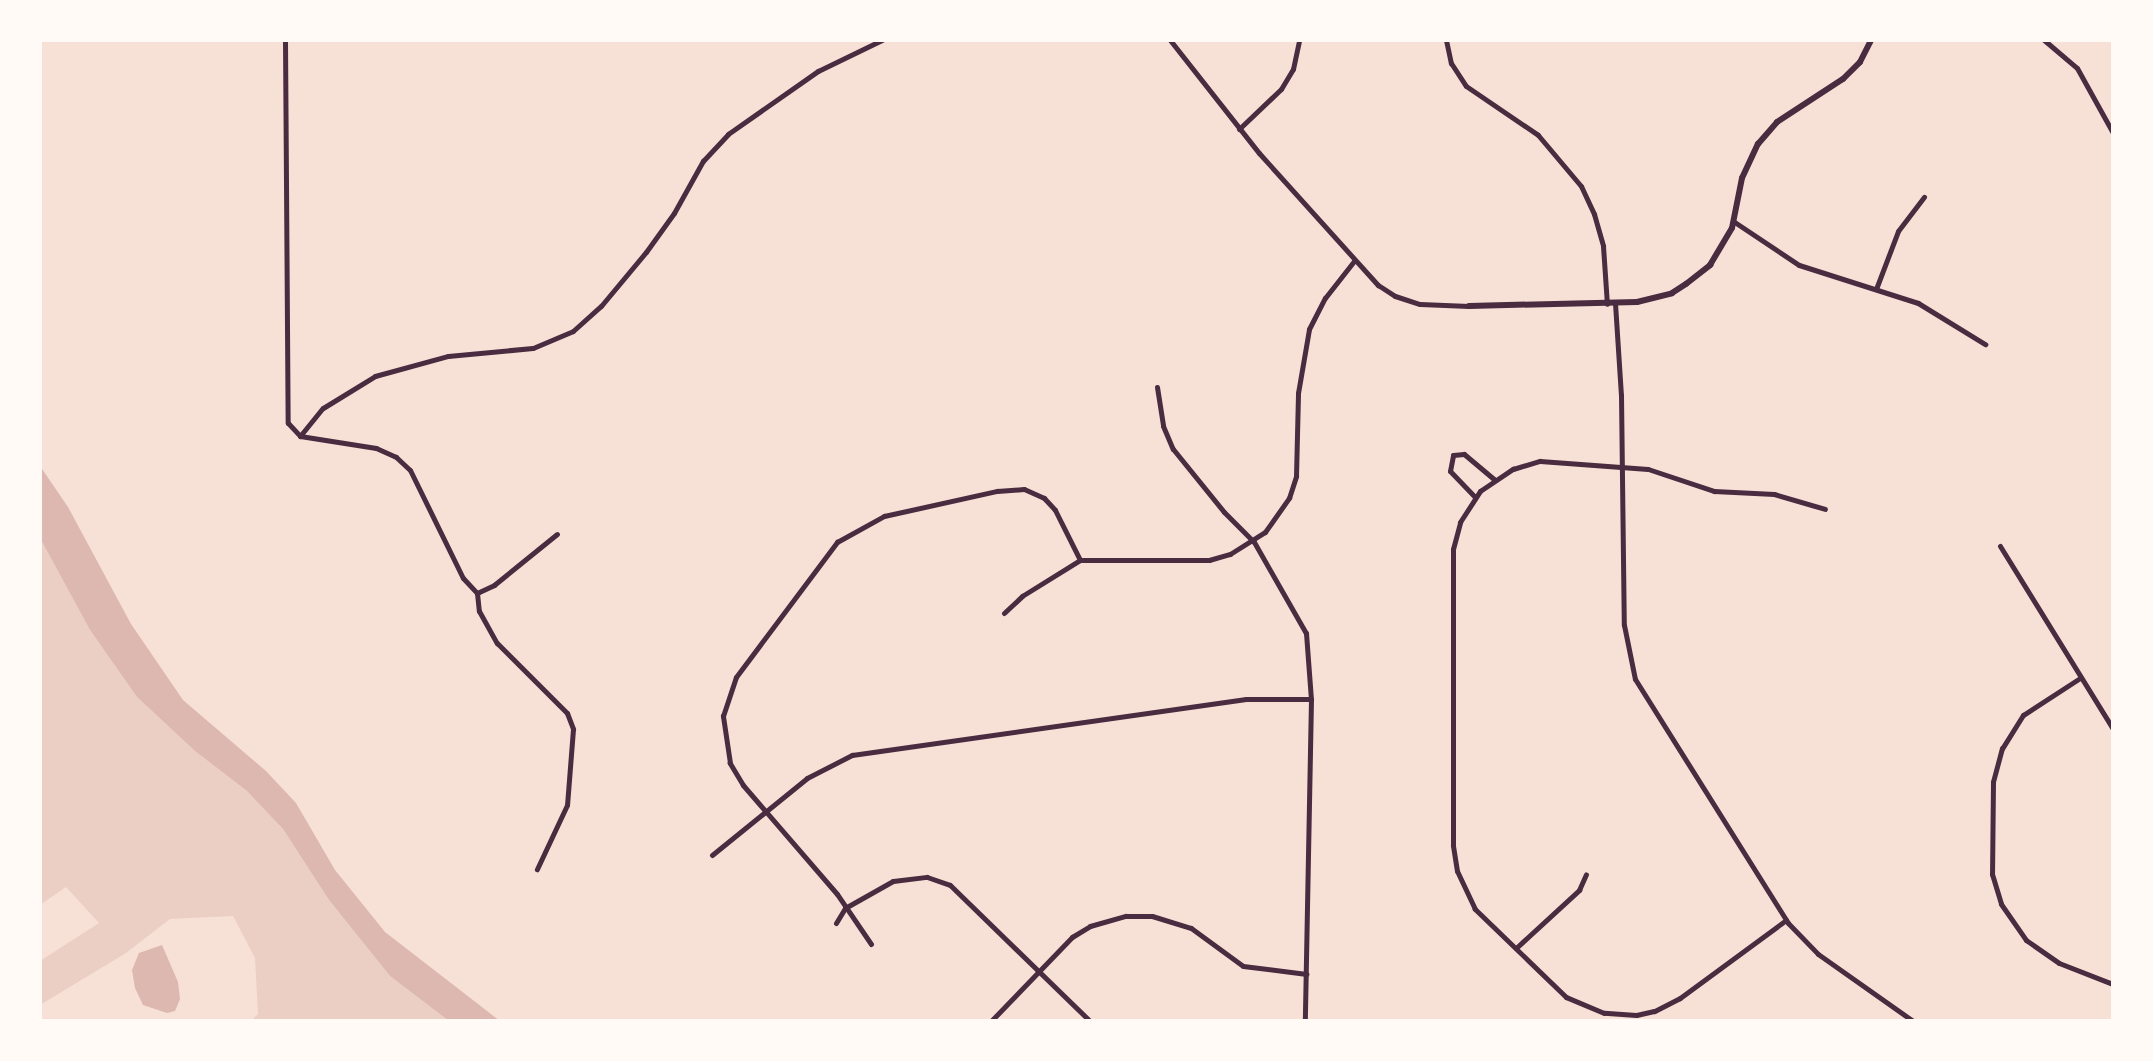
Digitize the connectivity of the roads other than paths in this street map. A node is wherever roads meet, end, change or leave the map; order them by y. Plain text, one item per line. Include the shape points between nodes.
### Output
1 (285, 40) edge
2 (882, 40) edge
3 (1170, 40) edge
4 (1299, 40) edge
5 (1446, 40) edge
6 (1871, 40) edge
7 (2044, 40) edge
8 (1239, 129) junction
9 (2113, 133) edge
10 (1924, 197) dead end
11 (1733, 221) junction
12 (1354, 261) junction
13 (1876, 289) junction
14 (1611, 303) junction
15 (1469, 306) joint
16 (1985, 344) dead end
17 (1157, 387) dead end
18 (300, 436) junction
19 (1622, 467) junction
20 (1495, 480) junction
21 (1475, 497) junction
22 (1825, 509) dead end
23 (557, 534) dead end
24 (1254, 542) junction
25 (2000, 546) dead end
26 (1080, 560) junction
27 (477, 593) junction
28 (1004, 613) dead end
29 (2080, 678) junction
30 (1311, 699) junction
31 (2113, 729) edge
32 (764, 810) junction
33 (712, 855) dead end
34 (537, 869) dead end
35 (1586, 874) dead end
36 (845, 908) junction
37 (1786, 920) junction
38 (836, 923) dead end
39 (871, 944) dead end
40 (1516, 948) junction
41 (1039, 970) junction
42 (1306, 974) junction
43 (2113, 984) edge
44 (1636, 1018) edge
45 (991, 1021) edge
46 (1090, 1021) edge
47 (1305, 1021) edge
48 (1913, 1021) edge

1 - 18 street via 287,414 290,427
2 - 18 street via 818,71 728,134 703,161 646,252 573,331 533,348 448,356 375,376 323,408
3 - 8 street
4 - 8 street via 1293,69 1281,89
5 - 14 street via 1451,63 1466,86 1538,135 1581,186 1603,246
6 - 11 street via 1843,79 1777,122 1758,144 1742,178
7 - 9 street via 2077,68
8 - 12 street
10 - 13 street via 1898,231
11 - 13 street via 1799,265
11 - 14 street via 1710,265 1686,284 1653,299
12 - 15 street via 1395,296 1424,304
12 - 24 street via 1309,329 1299,379 1296,476 1278,518
13 - 16 street via 1931,308
14 - 15 street
14 - 19 street
17 - 24 street via 1163,426 1183,466
18 - 27 street via 367,446 396,457 410,470 463,578
19 - 20 street via 1540,461
19 - 22 street via 1659,472 1714,491 1764,492
19 - 37 street via 1624,625 1635,679
20 - 21 street
20 - 21 street via 1464,454 1453,455 1450,471
21 - 40 street via 1460,522 1452,563 1453,845 1467,896
23 - 27 street
24 - 26 street via 1209,560
24 - 30 street via 1306,633
25 - 29 street
26 - 28 street
26 - 32 street via 1055,510 1024,489 884,516 837,542 736,677 725,702 730,763
27 - 34 street via 479,611 497,643 567,713 573,729 567,805
29 - 31 street
29 - 43 street via 2023,715 2002,748 1993,782 1992,874 2001,904 2026,940 2059,963
30 - 32 street via 1246,699 852,755 807,778
30 - 42 street
32 - 33 street
32 - 36 street
35 - 40 street via 1579,890
36 - 38 street
36 - 39 street
36 - 41 street via 893,881 927,877 950,885 973,904
37 - 44 street via 1680,998
37 - 48 street via 1818,954
40 - 44 street via 1577,1003
41 - 42 street via 1090,926 1126,916 1152,916 1191,928 1243,966
41 - 45 street
41 - 46 street
42 - 47 street

